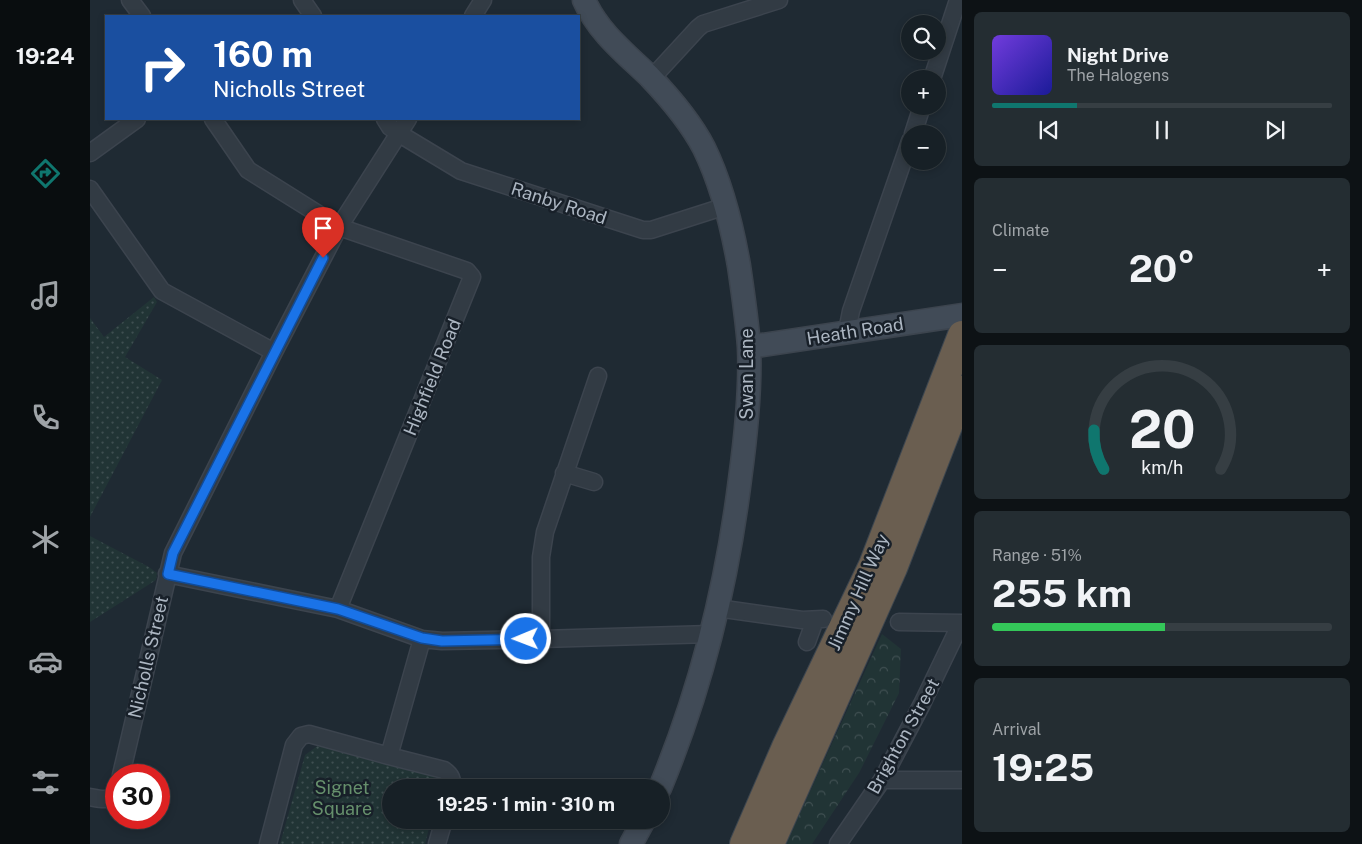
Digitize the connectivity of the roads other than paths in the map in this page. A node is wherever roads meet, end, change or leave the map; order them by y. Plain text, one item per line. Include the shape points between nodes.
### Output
1 (130, 0) edge
2 (302, 0) edge
3 (483, 0) edge
4 (584, 0) edge
5 (779, 0) edge
6 (958, 0) edge
7 (141, 15) edge
8 (312, 15) edge
9 (474, 15) edge
10 (935, 70) edge
11 (651, 79) junction
12 (136, 120) edge
13 (214, 120) edge
14 (385, 120) edge
15 (407, 120) edge
16 (398, 134) junction
17 (90, 153) edge
18 (901, 167) edge
19 (90, 189) edge
20 (726, 206) junction
21 (340, 227) junction
22 (958, 322) edge
23 (847, 331) junction
24 (749, 347) junction
25 (274, 352) junction
26 (598, 376) dead end
27 (962, 390) edge
28 (564, 473) junction
29 (594, 482) dead end
30 (168, 574) junction
31 (717, 608) junction
32 (338, 609) junction
33 (899, 622) dead end
34 (961, 623) edge
35 (711, 634) junction
36 (422, 638) junction
37 (542, 639) junction
38 (807, 642) dead end
39 (389, 756) junction
40 (124, 764) edge
41 (452, 779) edge
42 (663, 779) edge
43 (882, 780) junction
44 (962, 780) edge
45 (90, 797) edge
46 (105, 800) edge
47 (442, 829) edge
48 (639, 829) edge
49 (268, 844) edge
50 (438, 844) edge
51 (631, 844) edge
52 (744, 844) edge
53 (770, 844) edge
54 (838, 844) edge

1 - 7 street
2 - 8 street
3 - 9 street
4 - 11 main road, Swan Lane via 605,34
5 - 11 street via 703,24
6 - 10 street
11 - 20 main road, Swan Lane via 683,113 694,130 712,166
12 - 17 street
13 - 21 street via 248,170
14 - 16 street, Ranby Road
15 - 16 street, Nicholls Street
16 - 20 street, Ranby Road via 461,171 643,230
16 - 21 street, Nicholls Street
18 - 23 street
19 - 25 street via 162,291
20 - 24 main road, Swan Lane via 744,295
21 - 25 street, Nicholls Street
21 - 32 street, Highfield Road via 467,271 472,277
22 - 23 main road, Heath Road
22 - 52 highway, Jimmy Hill Way via 873,565 786,747
23 - 24 main road, Heath Road
24 - 31 main road, Swan Lane via 744,446
25 - 30 street, Nicholls Street via 173,553
26 - 28 street
27 - 53 highway, Jimmy Hill Way via 892,568
28 - 29 street
28 - 37 street via 545,532 541,557
30 - 32 street
30 - 40 street, Nicholls Street
31 - 35 main road, Swan Lane
31 - 38 street via 802,620 819,619
32 - 36 street
33 - 34 street
34 - 43 street, Brighton Street
35 - 37 street
35 - 42 main road, Swan Lane
36 - 37 street via 442,641
36 - 39 street
39 - 41 street via 444,770
39 - 49 street via 309,734 301,736 294,745
43 - 44 street
43 - 54 street, Brighton Street
45 - 46 street
47 - 50 street
48 - 51 main road

